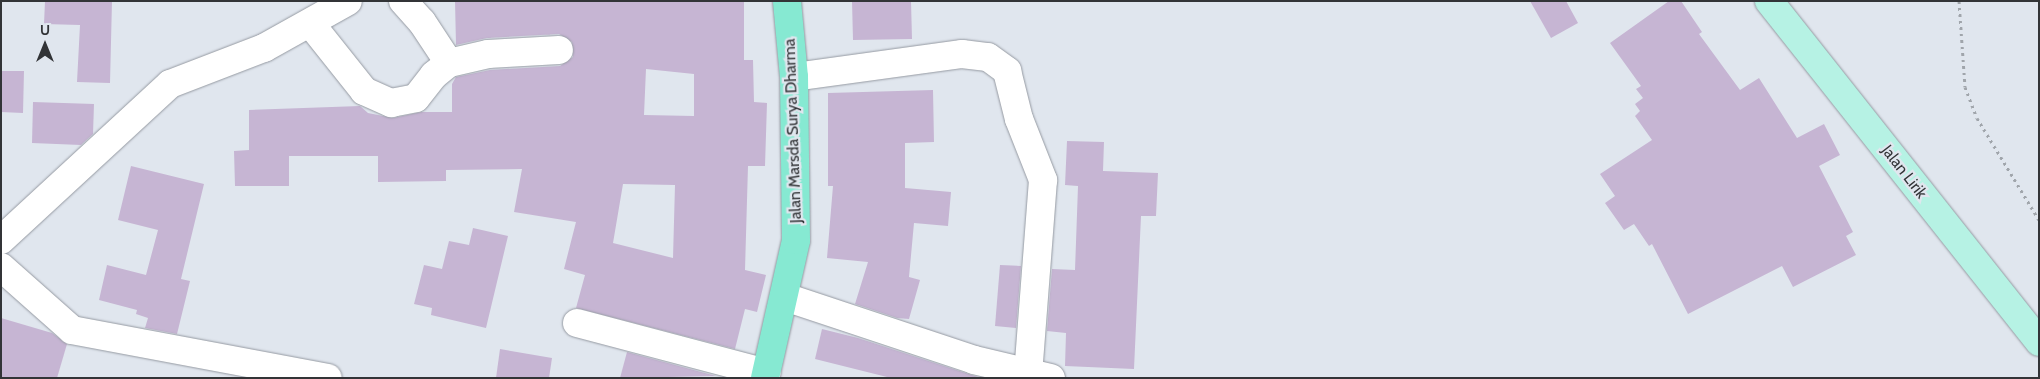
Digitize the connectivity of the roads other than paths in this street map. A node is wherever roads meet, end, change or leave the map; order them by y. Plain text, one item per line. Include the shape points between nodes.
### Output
1 (348, 1) edge
2 (403, 1) edge
3 (787, 1) edge
4 (1768, 1) edge
5 (310, 23) junction
6 (558, 50) dead end
7 (449, 63) junction
8 (794, 77) junction
9 (5, 230) edge
10 (1, 267) edge
11 (785, 297) junction
12 (577, 323) dead end
13 (2039, 342) edge
14 (765, 375) edge
15 (1039, 375) edge
16 (328, 378) edge

1 - 5 street
2 - 7 street via 422,22
3 - 8 highway, Jalan Marsda Surya Dharma
4 - 13 main road, Jalan Lirik
5 - 7 street via 364,91 391,103 416,98 434,75
5 - 9 street via 264,48 170,84
6 - 7 street via 488,54
8 - 11 highway, Jalan Marsda Surya Dharma via 798,193 796,240
8 - 15 street via 962,54 988,57 1007,71 1019,118 1043,180
10 - 16 street via 72,330
11 - 14 highway, Jalan Marsda Surya Dharma
11 - 15 street via 974,360
12 - 14 street

